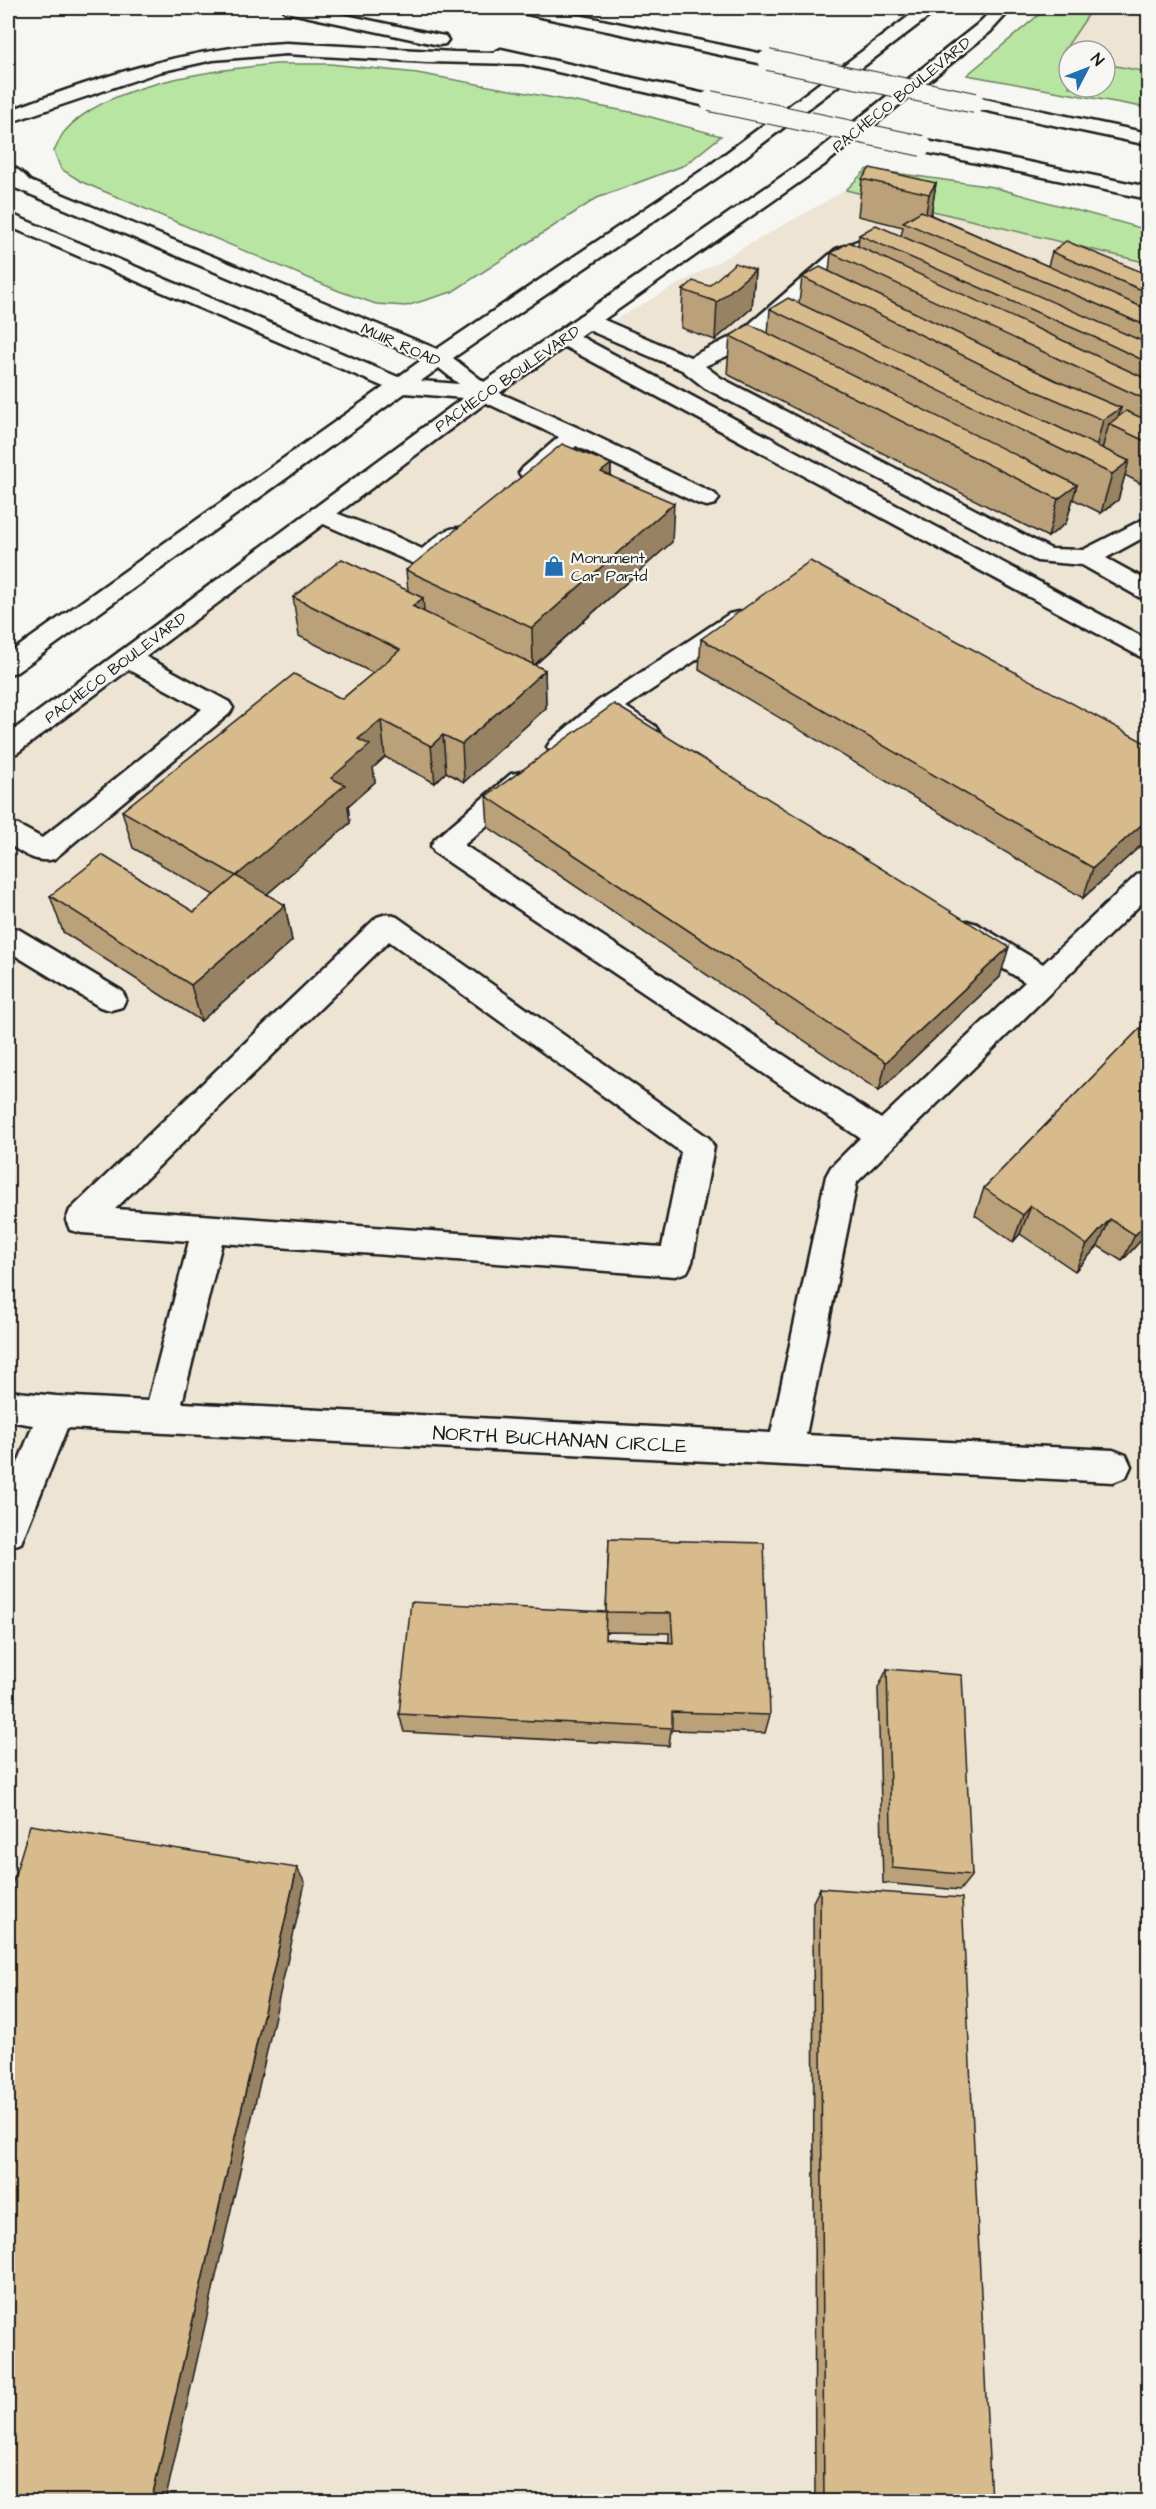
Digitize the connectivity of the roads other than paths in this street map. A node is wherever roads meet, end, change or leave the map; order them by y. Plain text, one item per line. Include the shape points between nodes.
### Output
1 (291, 8) edge
2 (522, 8) edge
3 (578, 8) edge
4 (931, 8) edge
5 (1003, 8) edge
6 (610, 27) junction
7 (522, 59) junction
8 (44, 104) junction
9 (8, 117) edge
10 (8, 128) edge
11 (1149, 139) edge
12 (1032, 170) junction
13 (12, 178) edge
14 (1149, 194) edge
15 (1149, 212) edge
16 (8, 219) edge
17 (887, 236) edge
18 (588, 321) junction
19 (564, 338) junction
20 (439, 358) junction
21 (690, 364) junction
22 (400, 386) junction
23 (484, 393) junction
24 (575, 435) junction
25 (517, 484) edge
26 (707, 499) dead end
27 (320, 514) junction
28 (472, 520) edge
29 (1149, 526) edge
30 (1087, 558) junction
31 (1149, 591) edge
32 (756, 608) edge
33 (1149, 650) edge
34 (128, 658) junction
35 (8, 666) edge
36 (607, 707) junction
37 (667, 744) edge
38 (8, 747) edge
39 (8, 832) edge
40 (1149, 881) edge
41 (946, 918) edge
42 (8, 937) edge
43 (1045, 980) junction
44 (111, 999) dead end
45 (883, 1137) junction
46 (209, 1229) junction
47 (8, 1406) edge
48 (56, 1412) junction
49 (161, 1418) junction
50 (785, 1450) junction
51 (1113, 1466) dead end
52 (8, 1531) edge

1 - 7 main road
2 - 6 main road
3 - 6 main road
4 - 20 main road via 717,168
5 - 18 main road, PACHECO BOULEVARD via 817,161
6 - 11 main road, bridge
7 - 8 main road via 301,48 243,51 160,64
7 - 12 main road, bridge
8 - 9 main road
8 - 10 main road
12 - 14 main road
12 - 15 main road
13 - 20 main road, MUIR ROAD
16 - 22 main road, MUIR ROAD
17 - 21 main road via 843,253 747,338
18 - 19 main road, PACHECO BOULEVARD
18 - 21 main road
19 - 23 main road, PACHECO BOULEVARD
19 - 33 main road
20 - 22 main road
20 - 23 main road, MUIR ROAD
21 - 30 main road via 714,383 1046,556
22 - 23 main road, MUIR ROAD
22 - 35 main road
23 - 24 main road
23 - 27 main road, PACHECO BOULEVARD
24 - 25 main road
24 - 26 main road
27 - 28 main road via 424,560
27 - 34 main road, PACHECO BOULEVARD
29 - 30 main road
30 - 31 main road
32 - 36 main road
34 - 38 main road, PACHECO BOULEVARD
34 - 39 main road via 220,708 44,852
36 - 37 main road
36 - 45 main road via 445,846
40 - 43 main road
41 - 43 main road
42 - 44 main road
43 - 45 main road
45 - 50 main road via 842,1176
46 - 46 main road via 675,1262 698,1147 387,926 82,1220
46 - 49 main road
47 - 48 main road, NORTH BUCHANAN CIRCLE
48 - 49 main road, NORTH BUCHANAN CIRCLE
48 - 52 main road
49 - 50 main road, NORTH BUCHANAN CIRCLE
50 - 51 main road, NORTH BUCHANAN CIRCLE

